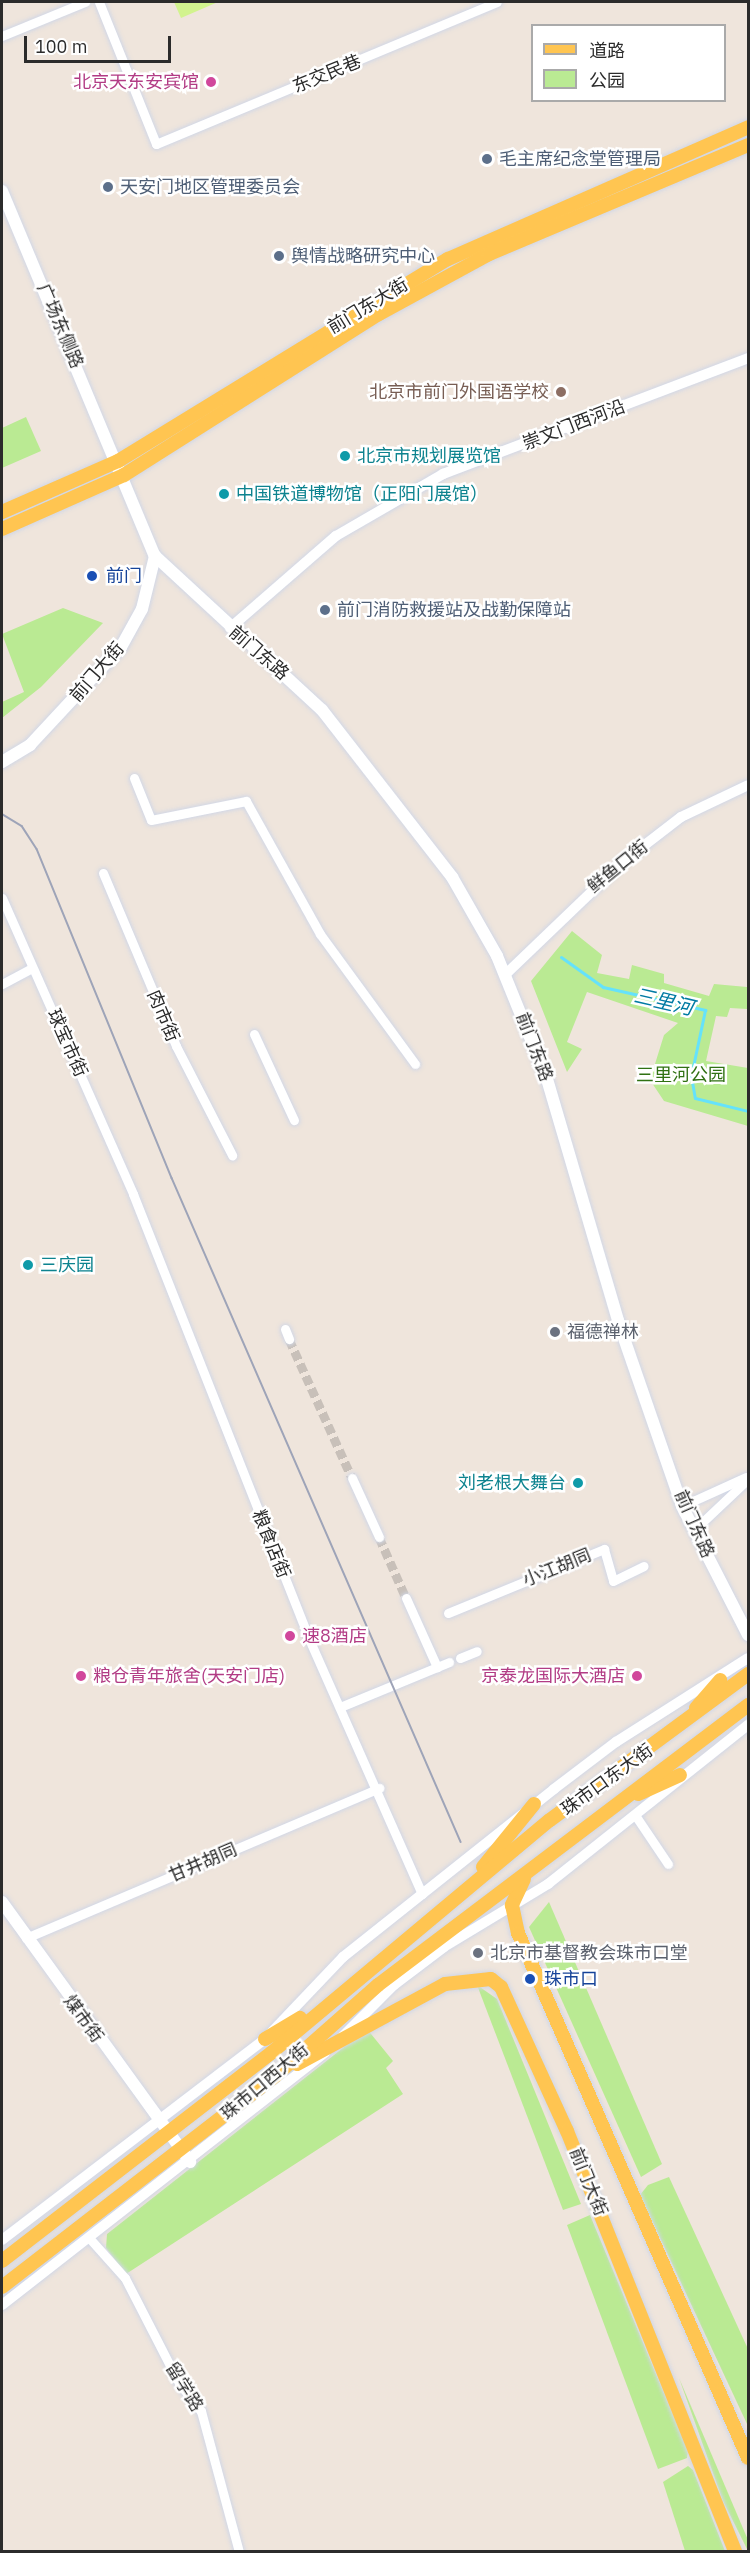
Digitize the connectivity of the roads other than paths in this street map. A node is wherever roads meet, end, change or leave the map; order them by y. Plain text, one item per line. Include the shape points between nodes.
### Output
1 (85, 2) edge
2 (99, 2) edge
3 (497, 2) edge
4 (2, 36) edge
5 (748, 127) edge
6 (748, 145) edge
7 (2, 191) edge
8 (748, 358) edge
9 (118, 461) junction
10 (124, 475) junction
11 (2, 512) edge
12 (2, 529) edge
13 (155, 556) junction
14 (230, 628) junction
15 (2, 762) edge
16 (134, 778) dead end
17 (748, 785) edge
18 (103, 873) dead end
19 (2, 898) edge
20 (32, 968) junction
21 (506, 974) junction
22 (2, 984) edge
23 (254, 1034) dead end
24 (415, 1064) dead end
25 (294, 1120) dead end
26 (232, 1155) dead end
27 (129, 1190) joint
28 (285, 1329) dead end
29 (289, 1339) tunnel mouth
30 (352, 1478) tunnel mouth
31 (748, 1478) edge
32 (682, 1506) junction
33 (694, 1530) junction
34 (379, 1537) tunnel mouth
35 (644, 1566) dead end
36 (406, 1598) tunnel mouth
37 (448, 1613) dead end
38 (748, 1635) edge
39 (477, 1651) dead end
40 (460, 1658) dead end
41 (748, 1658) edge
42 (449, 1662) dead end
43 (437, 1667) junction
44 (748, 1674) edge
45 (720, 1680) junction
46 (748, 1706) edge
47 (340, 1707) junction
48 (748, 1725) edge
49 (677, 1729) junction
50 (680, 1775) junction
51 (379, 1788) junction
52 (534, 1804) junction
53 (612, 1807) junction
54 (635, 1815) junction
55 (471, 1853) joint
56 (668, 1864) dead end
57 (526, 1876) junction
58 (466, 1887) junction
59 (422, 1894) junction
60 (2, 1902) edge
61 (512, 1905) junction
62 (26, 1938) junction
63 (378, 1985) junction
64 (323, 2005) junction
65 (265, 2039) junction
66 (335, 2043) junction
67 (276, 2075) junction
68 (159, 2120) junction
69 (168, 2134) junction
70 (181, 2150) junction
71 (190, 2162) junction
72 (2, 2240) edge
73 (91, 2240) junction
74 (2, 2261) edge
75 (2, 2287) edge
76 (2, 2305) edge
77 (748, 2458) edge
78 (239, 2552) edge
79 (735, 2552) edge

1 - 4 street
2 - 3 street, 东交民巷 via 156,144
5 - 9 main road, 前门东大街 via 448,259
6 - 10 main road, 前门东大街 via 489,254 379,314
7 - 9 main road, 广场东侧路
8 - 14 street, 崇文门西河沿 via 443,474 336,536
9 - 10 main road, 广场东侧路
9 - 11 main road, 前门东大街
10 - 12 main road, 前门东大街
10 - 13 main road, 广场东侧路
13 - 14 main road, 前门东路
13 - 15 main road, 前门大街 via 142,609 120,647 30,745
14 - 21 main road, 前门东路 via 322,710 365,760 452,877
16 - 24 street via 151,820 246,801 320,934
17 - 21 street, 鲜鱼口街 via 681,817 581,897
18 - 26 street, 肉市街 via 176,1046
19 - 20 street, 球宝市街
20 - 22 street
20 - 27 street, 球宝市街
21 - 32 main road, 前门东路 via 547,1079 618,1322
23 - 25 street
27 - 47 street, 粮食店街
28 - 29 street
30 - 34 street
31 - 32 street
31 - 33 street
32 - 33 main road, 前门东路
33 - 38 main road, 前门东路
35 - 37 street, 小江胡同 via 613,1581 604,1549
36 - 43 street
39 - 40 street
41 - 45 street, 珠市口东大街
42 - 43 street
43 - 47 street
44 - 49 main road, 珠市口东大街
45 - 49 main road
45 - 52 street, 珠市口东大街 via 616,1742
46 - 53 main road, 珠市口东大街
47 - 51 street, 粮食店街
48 - 50 street
49 - 58 main road, 珠市口东大街
50 - 53 main road
50 - 54 street
51 - 59 street, 粮食店街
51 - 62 street, 甘井胡同
52 - 55 street, 珠市口东大街
52 - 58 main road
53 - 57 main road, 珠市口东大街
54 - 56 street
54 - 61 street via 548,1884
55 - 59 street, 珠市口西大街
57 - 61 main road
57 - 63 main road, 珠市口西大街
58 - 64 main road, 珠市口西大街
59 - 65 street, 珠市口西大街 via 343,1958
60 - 62 main road, 煤市街
61 - 66 street, 珠市口西大街 via 394,1985
61 - 77 main road, 前门大街 via 523,1944
62 - 68 main road, 煤市街
63 - 66 main road
63 - 67 main road, 珠市口西大街
64 - 65 main road
64 - 69 main road, 珠市口西大街
65 - 68 street, 珠市口西大街
66 - 67 main road, 前门大街
66 - 71 street, 珠市口西大街
66 - 79 main road, 前门大街 via 446,1984 491,1979 501,1987 567,2131
67 - 70 main road, 珠市口西大街
68 - 69 main road, 煤市街
68 - 72 street, 珠市口西大街
69 - 70 main road, 煤市街
69 - 74 main road, 珠市口西大街
70 - 71 main road, 煤市街
70 - 75 main road, 珠市口西大街
71 - 73 street, 珠市口西大街
73 - 76 street, 珠市口西大街
73 - 78 street, 留学路 via 125,2278 179,2383 201,2411

